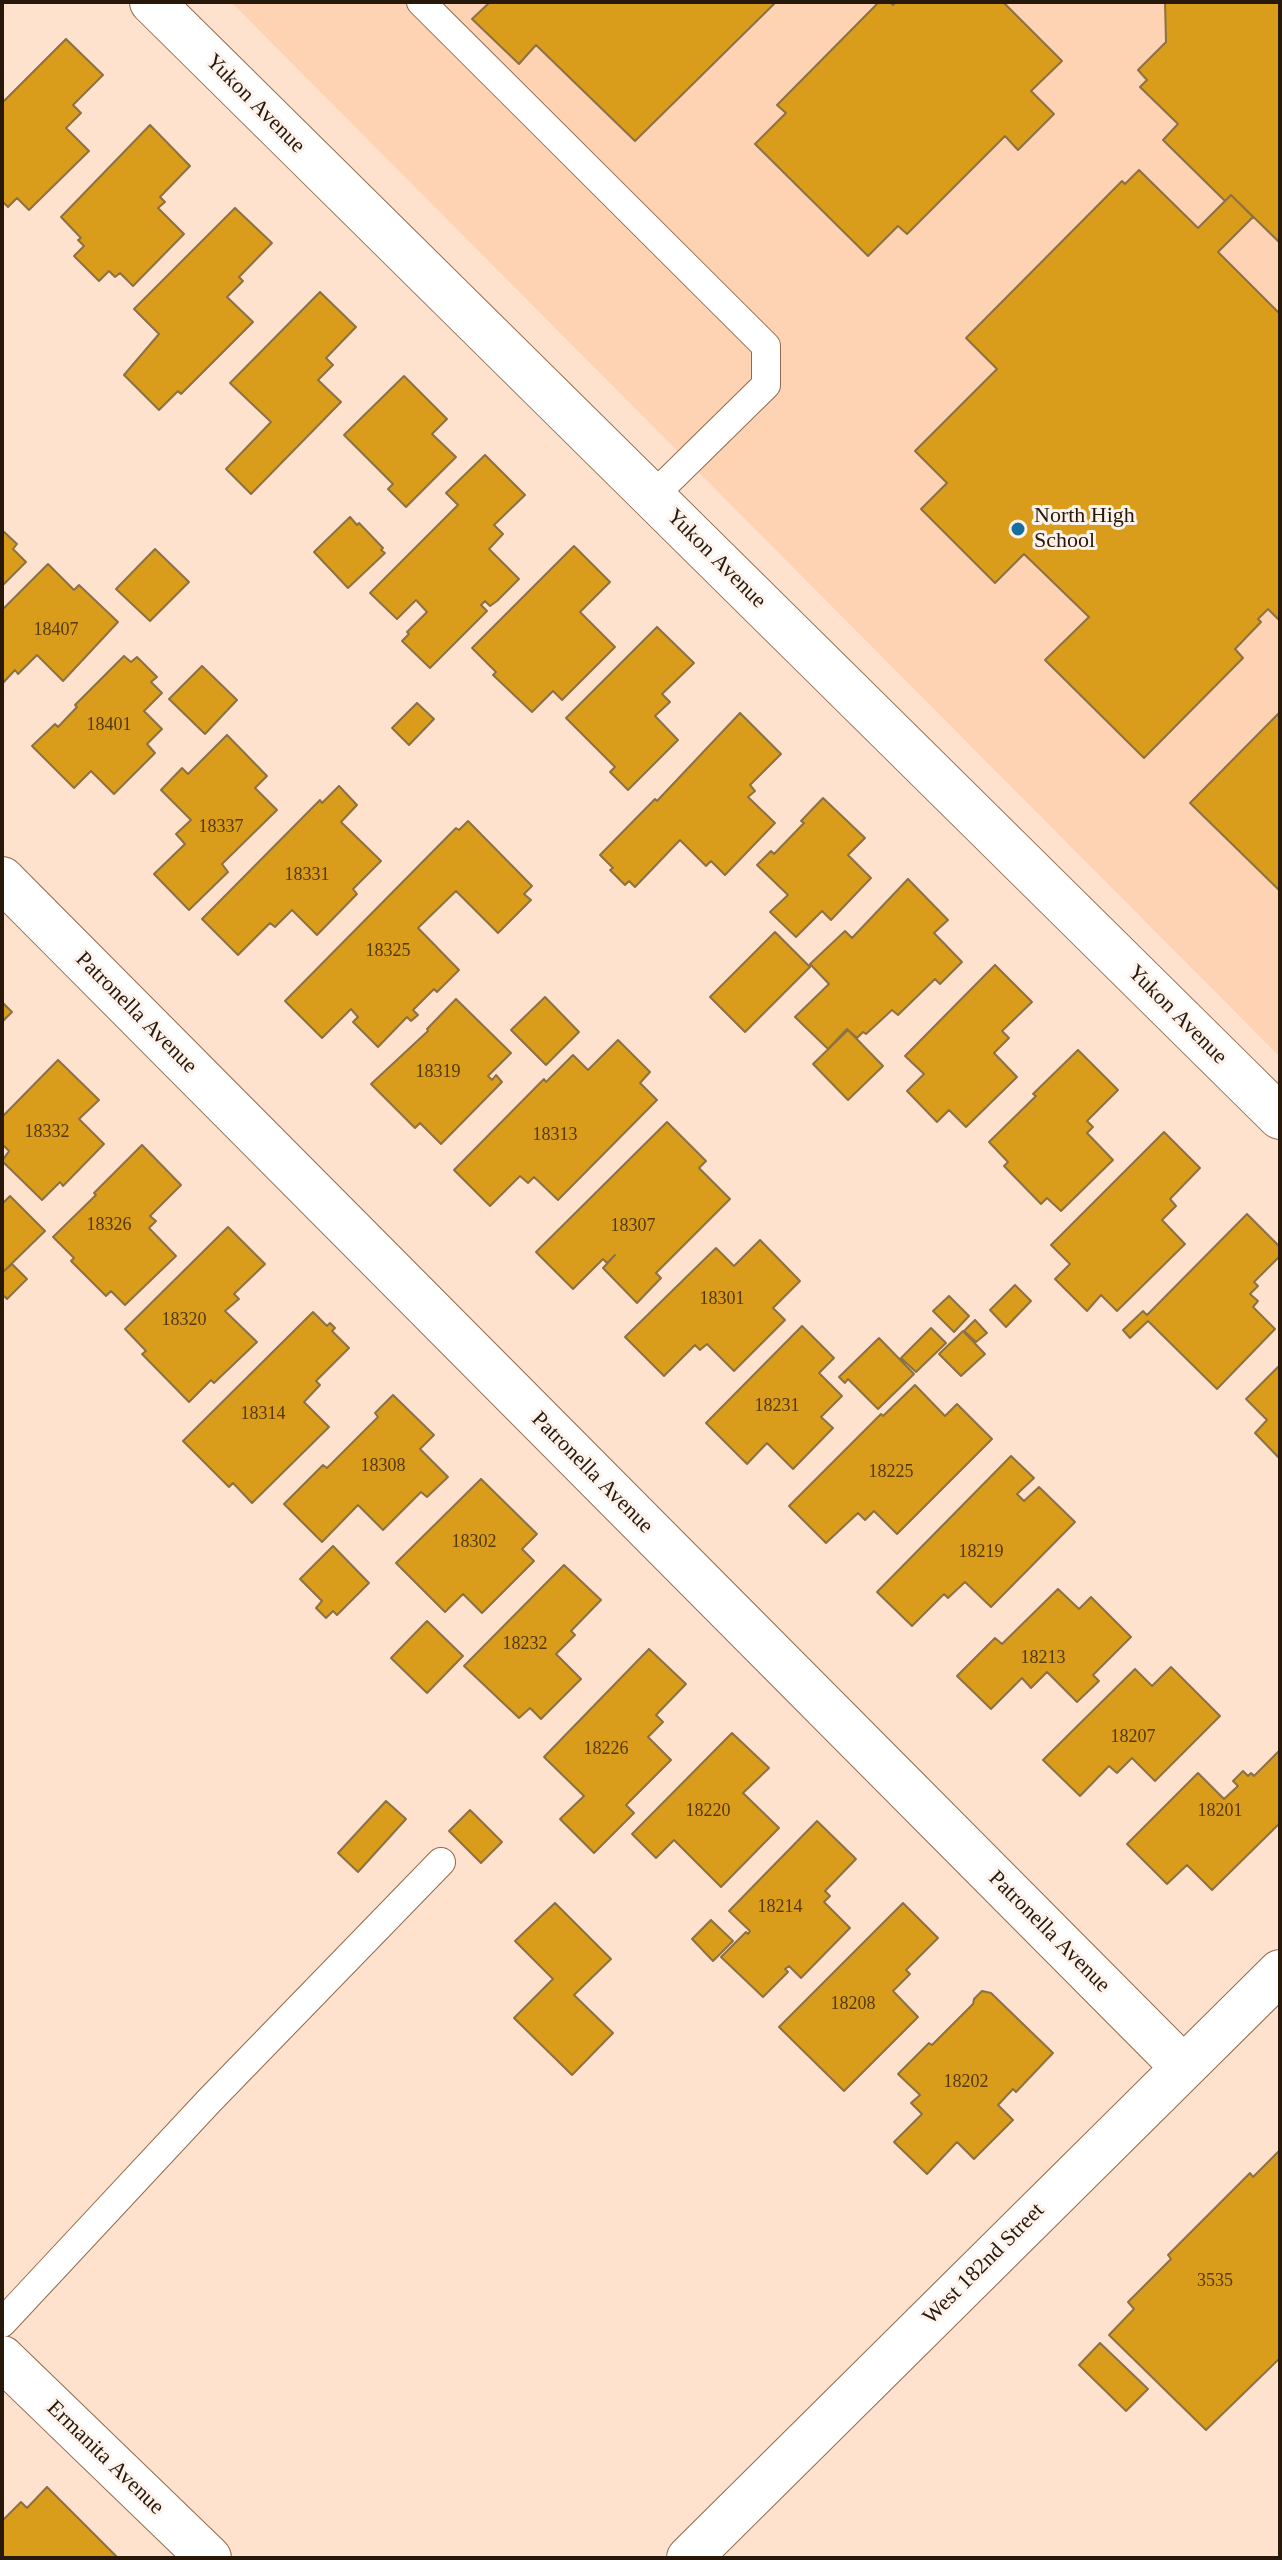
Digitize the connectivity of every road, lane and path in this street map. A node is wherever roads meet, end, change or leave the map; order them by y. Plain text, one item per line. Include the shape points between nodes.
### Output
1 (421, 2) edge
2 (164, 6) edge
3 (652, 497) junction
4 (2, 879) edge
5 (1280, 1117) edge
6 (441, 1862) dead end
7 (1277, 1981) edge
8 (1183, 2067) junction
9 (2, 2323) edge
10 (5, 2367) edge
11 (209, 2558) edge
12 (689, 2558) edge

1 - 3 lane via 766,346 766,385
2 - 3 street, Yukon Avenue
3 - 5 street, Yukon Avenue
4 - 8 street, Patronella Avenue
6 - 9 lane
7 - 8 street, West 182nd Street
8 - 12 street, West 182nd Street
10 - 11 street, Ermanita Avenue

